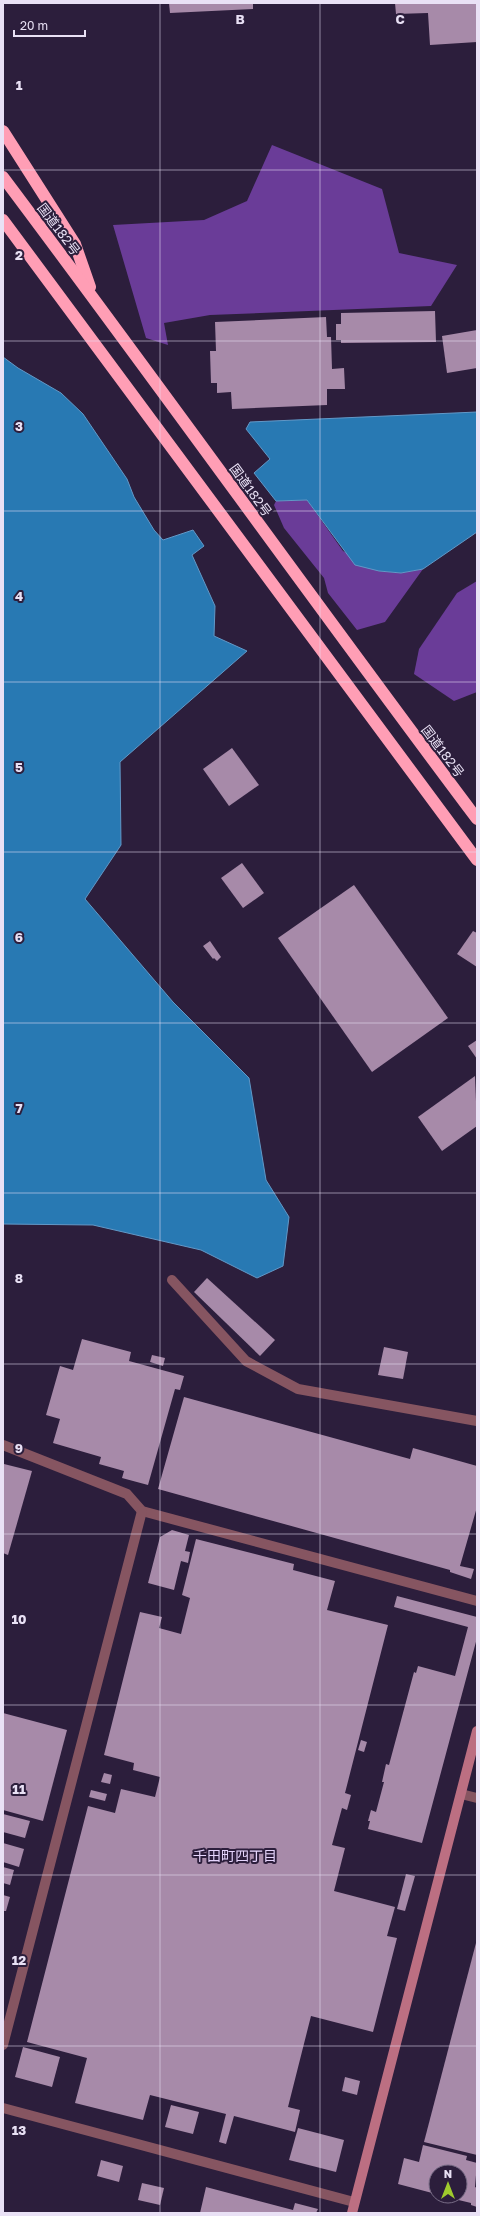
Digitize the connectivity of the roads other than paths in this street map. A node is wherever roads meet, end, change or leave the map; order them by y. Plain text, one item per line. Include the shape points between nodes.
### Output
1 (3, 131) edge
2 (3, 177) edge
3 (3, 220) edge
4 (93, 297) junction
5 (477, 819) edge
6 (477, 860) edge
7 (172, 1280) dead end
8 (477, 1421) edge
9 (3, 1445) edge
10 (142, 1512) junction
11 (477, 1601) edge
12 (477, 1732) edge
13 (461, 1794) junction
14 (477, 1798) edge
15 (3, 2045) edge
16 (3, 2108) edge
17 (354, 2202) junction
18 (352, 2213) edge

1 - 4 highway via 75,244
2 - 4 highway, 国道182号
3 - 6 highway
4 - 5 highway, 国道182号 via 356,659
7 - 8 street via 246,1361 298,1389
9 - 10 street via 127,1494
10 - 11 street
10 - 15 street
12 - 13 street
13 - 14 street
13 - 17 street
16 - 17 street
17 - 18 street

